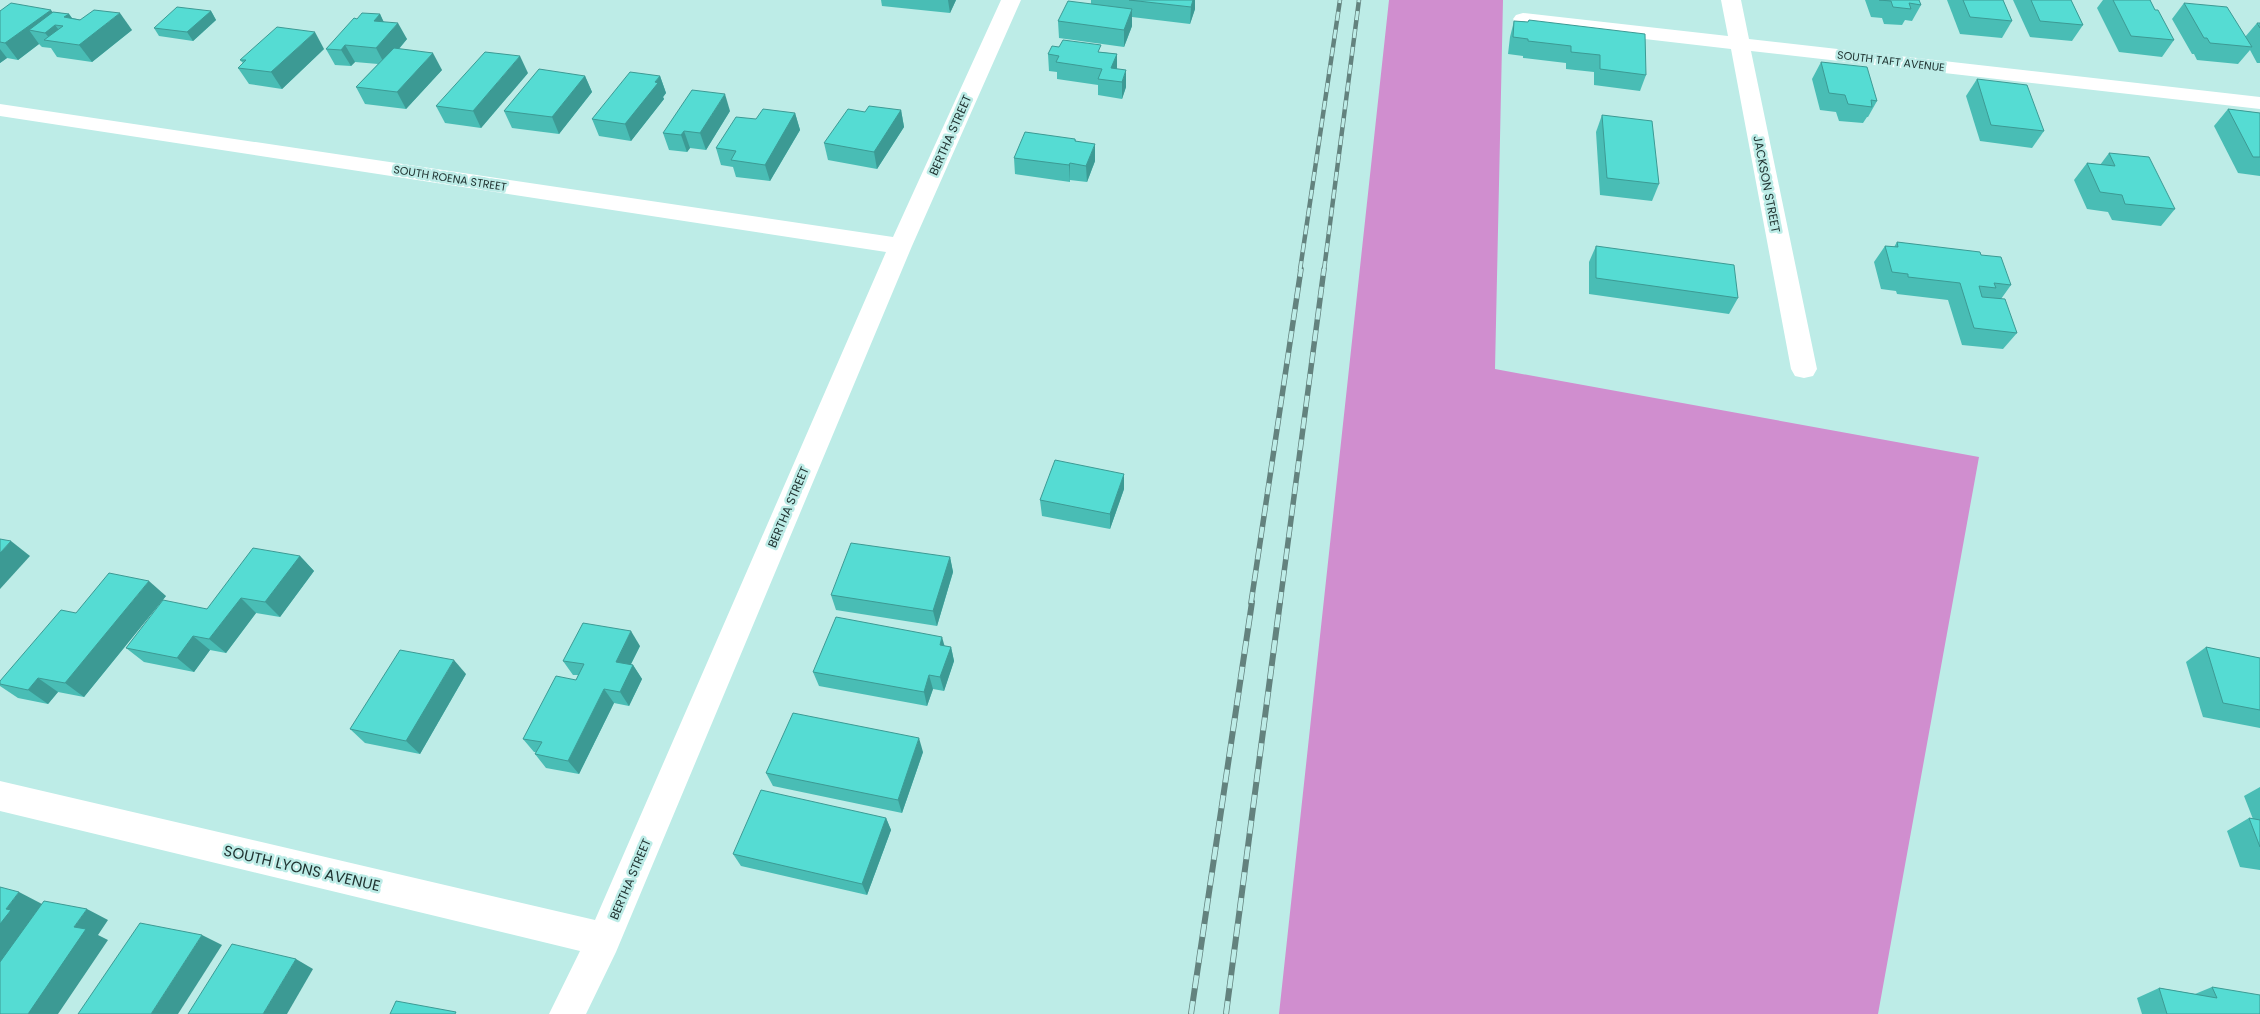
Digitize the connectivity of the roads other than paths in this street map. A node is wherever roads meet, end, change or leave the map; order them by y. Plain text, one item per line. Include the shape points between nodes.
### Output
1 (1011, 0) edge
2 (1731, 0) edge
3 (1523, 19) dead end
4 (1740, 44) junction
5 (2260, 103) edge
6 (0, 110) edge
7 (900, 246) junction
8 (1804, 369) dead end
9 (0, 796) edge
10 (604, 940) junction
11 (568, 1014) edge

1 - 7 street, BERTHA STREET
2 - 4 street, JACKSON STREET
3 - 4 street, SOUTH TAFT AVENUE
4 - 5 street, SOUTH TAFT AVENUE
4 - 8 street, JACKSON STREET
6 - 7 street, SOUTH ROENA STREET
7 - 10 street, BERTHA STREET
9 - 10 street, SOUTH LYONS AVENUE
10 - 11 street, BERTHA STREET

